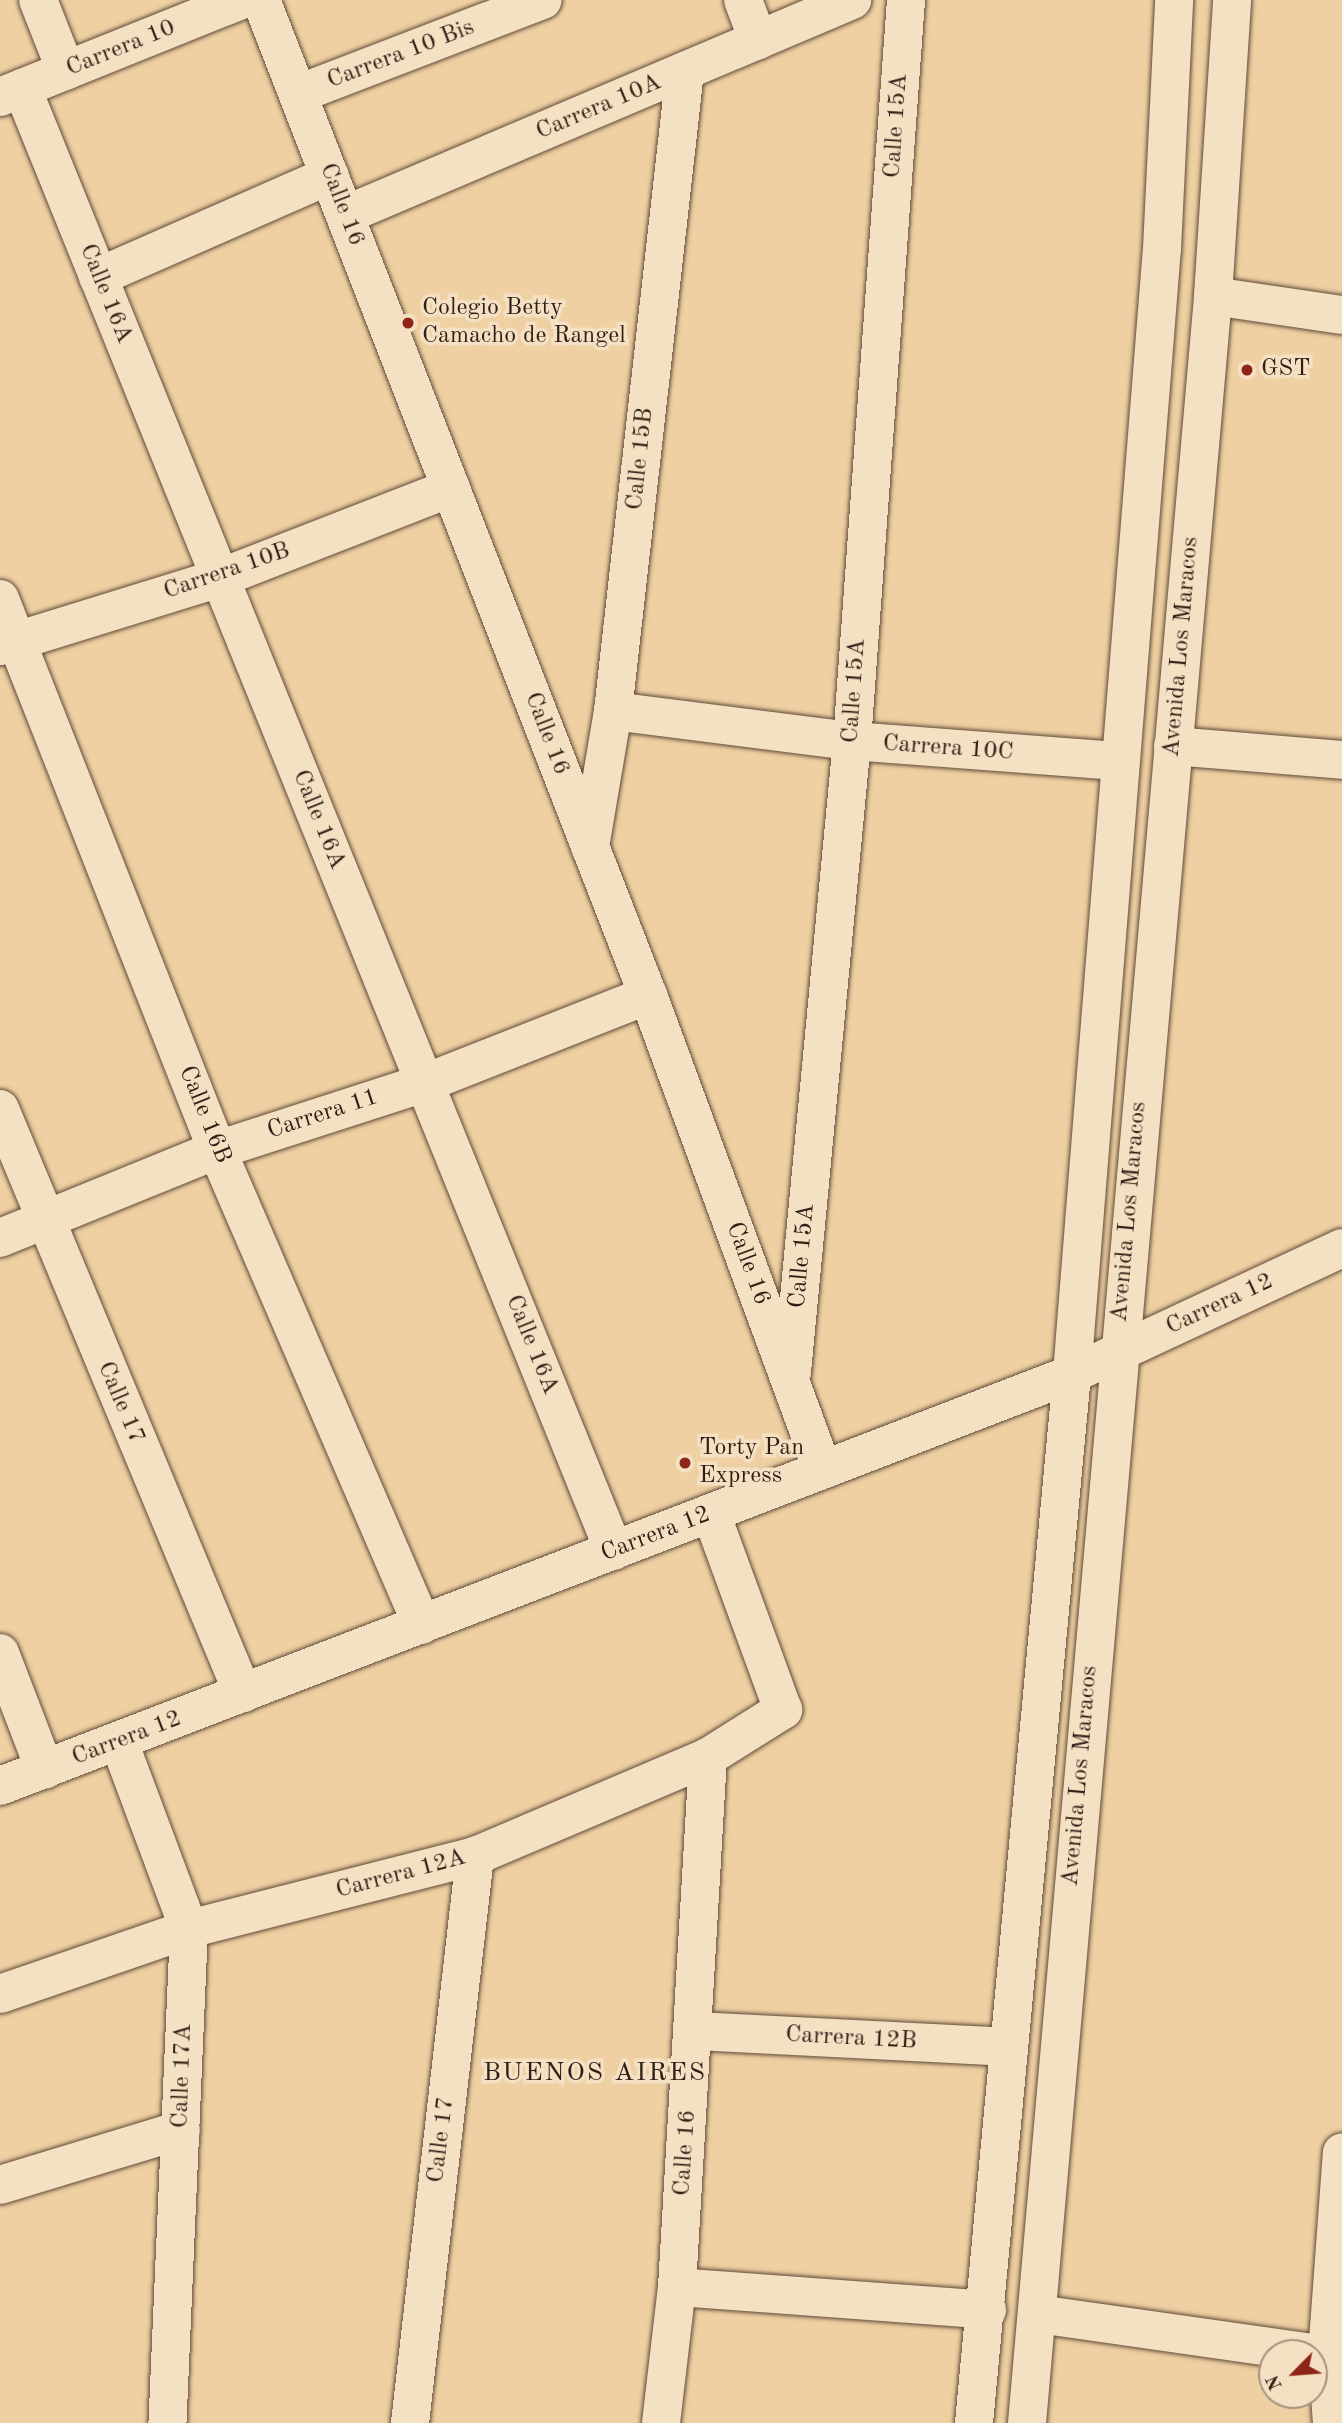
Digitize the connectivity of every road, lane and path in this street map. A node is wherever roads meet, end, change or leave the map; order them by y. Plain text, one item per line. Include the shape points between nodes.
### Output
1 (38, 0) edge
2 (241, 0) edge
3 (261, 0) edge
4 (543, 0) edge
5 (743, 0) edge
6 (852, 0) edge
7 (906, 0) edge
8 (1174, 0) edge
9 (1232, 0) edge
10 (758, 40) junction
11 (66, 71) junction
12 (685, 71) junction
13 (11, 93) edge
14 (298, 94) junction
15 (330, 175) junction
16 (345, 215) junction
17 (98, 277) junction
18 (1213, 296) junction
19 (1342, 315) edge
20 (451, 488) junction
21 (220, 578) junction
22 (0, 599) edge
23 (8, 643) edge
24 (612, 710) junction
25 (852, 741) junction
26 (1172, 746) junction
27 (1342, 760) edge
28 (1117, 761) junction
29 (590, 847) junction
30 (648, 995) junction
31 (425, 1083) junction
32 (0, 1109) edge
33 (217, 1150) junction
34 (42, 1221) junction
35 (0, 1238) edge
36 (1342, 1248) edge
37 (1117, 1353) junction
38 (1072, 1374) junction
39 (791, 1381) junction
40 (824, 1470) junction
41 (711, 1513) junction
42 (614, 1551) junction
43 (422, 1625) junction
44 (0, 1653) edge
45 (243, 1694) junction
46 (119, 1742) junction
47 (708, 1757) junction
48 (45, 1770) junction
49 (0, 1786) edge
50 (475, 1856) junction
51 (189, 1929) junction
52 (0, 1993) edge
53 (695, 2031) junction
54 (1007, 2047) junction
55 (181, 2130) junction
56 (1342, 2153) edge
57 (0, 2185) edge
58 (677, 2287) junction
59 (987, 2310) junction
60 (1038, 2314) junction
61 (1335, 2352) edge
62 (1336, 2415) edge
63 (167, 2423) edge
64 (410, 2423) edge
65 (661, 2423) edge
66 (974, 2423) edge
67 (1027, 2423) edge

1 - 11 street
2 - 11 street, Carrera 10
3 - 14 street, Calle 16
4 - 14 street, Carrera 10 Bis
5 - 10 street
6 - 10 street, Carrera 10A
7 - 25 street, Calle 15A
8 - 28 street, Avenida Los Maracos via 1162,249
9 - 18 street, Avenida Los Maracos
10 - 12 street, Carrera 10A
11 - 13 street, Carrera 10
12 - 16 street, Carrera 10A
12 - 24 street, Calle 15B
13 - 17 street, Calle 16A
14 - 15 street, Calle 16
15 - 16 street, Calle 16
15 - 17 street
16 - 20 street, Calle 16
17 - 21 street, Calle 16A
18 - 19 street
18 - 26 street, Avenida Los Maracos
20 - 21 street, Carrera 10B
20 - 29 street, Calle 16
21 - 23 street, Carrera 10B
21 - 31 street, Calle 16A
22 - 23 street, Calle 16B
23 - 33 street, Calle 16B
24 - 25 street, Carrera 10C
24 - 29 street, Calle 15B
25 - 28 street, Carrera 10C
25 - 39 street, Calle 15A
26 - 27 street
26 - 37 street, Avenida Los Maracos
28 - 38 street, Avenida Los Maracos
29 - 30 street, Calle 16
30 - 31 street, Carrera 11
30 - 39 street, Calle 16
31 - 33 street, Carrera 11
31 - 42 street, Calle 16A
32 - 34 street, Calle 17
33 - 34 street, Carrera 11
33 - 43 street, Calle 16B
34 - 35 street, Carrera 11
34 - 45 street, Calle 17
36 - 37 street, Carrera 12
37 - 38 street, Carrera 12
37 - 60 street, Avenida Los Maracos
38 - 40 street, Carrera 12
38 - 54 street, Avenida Los Maracos
39 - 40 street, Calle 16
40 - 41 street, Carrera 12
41 - 42 street, Carrera 12
41 - 47 street, Carrera 12A via 783,1710
42 - 43 street, Carrera 12
43 - 45 street, Carrera 12
44 - 48 street
45 - 46 street, Carrera 12
46 - 48 street, Carrera 12
46 - 51 street, Calle 17A
47 - 50 street, Carrera 12A
47 - 53 street, Calle 16
48 - 49 street, Carrera 12
50 - 51 street, Carrera 12A
50 - 64 street, Calle 17
51 - 52 street, Carrera 12A
51 - 55 street, Calle 17A
53 - 54 street, Carrera 12B
53 - 58 street, Calle 16
54 - 59 street, Avenida Los Maracos
55 - 57 street
55 - 63 street, Calle 17A
56 - 61 street
58 - 59 street
58 - 65 street, Calle 16
59 - 66 street, Avenida Los Maracos
60 - 61 street
60 - 67 street, Avenida Los Maracos
61 - 62 street

